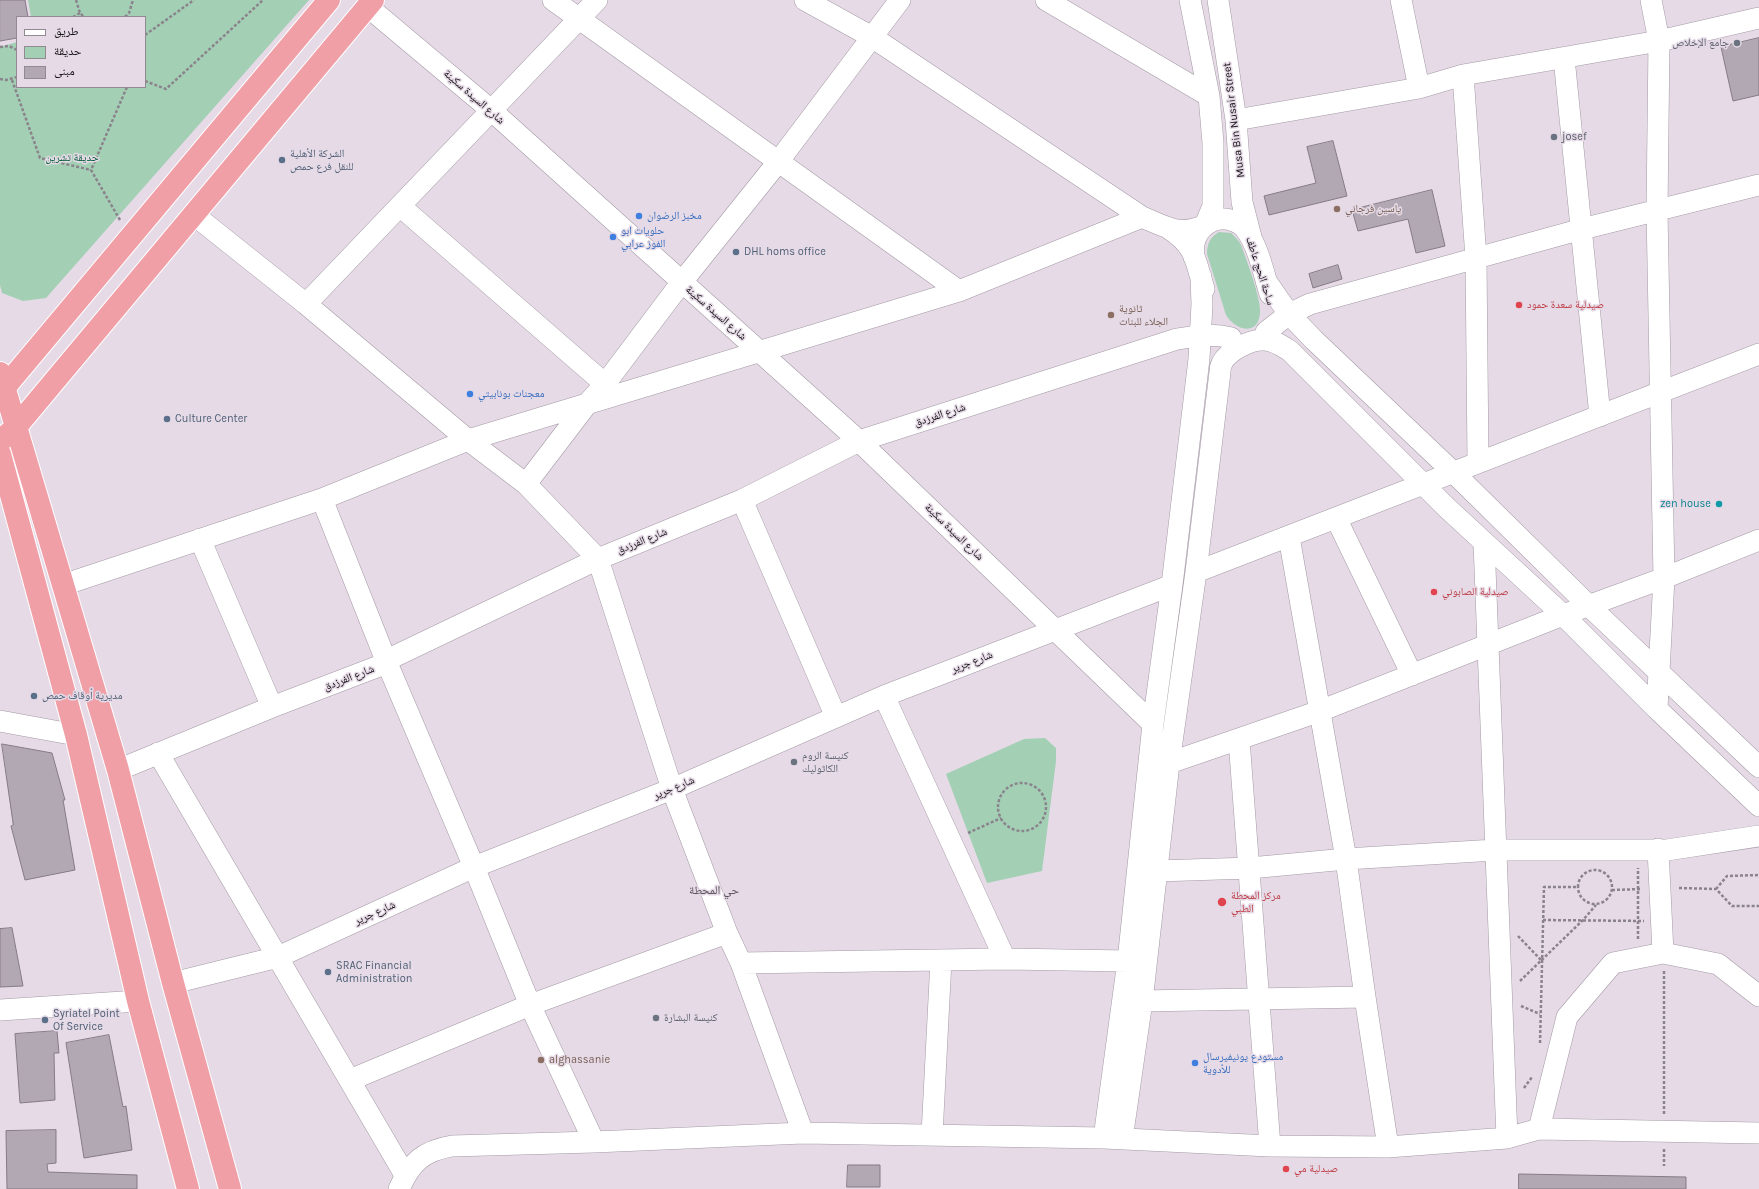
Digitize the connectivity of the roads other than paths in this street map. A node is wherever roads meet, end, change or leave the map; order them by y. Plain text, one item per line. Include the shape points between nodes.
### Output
1 (329, 0) edge
2 (553, 0) edge
3 (597, 0) edge
4 (805, 0) edge
5 (900, 0) edge
6 (1046, 0) edge
7 (1190, 0) edge
8 (1218, 0) edge
9 (1401, 0) edge
10 (1651, 0) edge
11 (370, 3) edge
12 (1759, 18) edge
13 (579, 19) junction
14 (872, 37) junction
15 (1659, 41) junction
16 (1564, 58) junction
17 (1464, 76) junction
18 (1419, 88) junction
19 (1209, 96) junction
20 (491, 110) junction
21 (1236, 120) junction
22 (778, 162) junction
23 (1759, 185) edge
24 (400, 206) junction
25 (1658, 211) junction
26 (193, 214) junction
27 (1142, 217) junction
28 (1205, 225) junction
29 (1167, 227) junction
30 (1582, 229) junction
31 (1252, 239) junction
32 (1194, 256) junction
33 (1476, 258) junction
34 (1201, 277) junction
35 (681, 282) junction
36 (1268, 284) junction
37 (959, 291) junction
38 (306, 304) junction
39 (1202, 304) junction
40 (1310, 304) junction
41 (1290, 314) junction
42 (1201, 335) junction
43 (1260, 337) junction
44 (1231, 338) junction
45 (1177, 339) junction
46 (760, 351) junction
47 (1759, 354) edge
48 (605, 384) junction
49 (1, 385) edge
50 (1661, 393) junction
51 (587, 404) junction
52 (1600, 416) junction
53 (8, 434) edge
54 (468, 440) junction
55 (859, 441) junction
56 (0, 454) edge
57 (1478, 462) junction
58 (1453, 472) junction
59 (526, 484) junction
60 (1424, 484) junction
61 (322, 499) junction
62 (742, 500) junction
63 (1336, 518) junction
64 (1289, 536) junction
65 (200, 539) junction
66 (1759, 540) edge
67 (1484, 542) junction
68 (598, 559) junction
69 (1196, 572) junction
70 (1664, 578) junction
71 (1172, 585) junction
72 (63, 586) junction
73 (1588, 605) junction
74 (1563, 615) junction
75 (1056, 629) junction
76 (1487, 645) junction
77 (388, 661) junction
78 (1659, 671) junction
79 (1412, 675) junction
80 (884, 696) junction
81 (272, 707) junction
82 (1657, 709) junction
83 (1320, 711) junction
84 (836, 717) junction
85 (0, 721) edge
86 (1153, 724) junction
87 (76, 735) junction
88 (1239, 740) junction
89 (158, 753) junction
90 (1168, 763) junction
91 (1759, 767) edge
92 (118, 770) junction
93 (672, 789) junction
94 (1759, 806) edge
95 (1759, 836) edge
96 (1496, 850) junction
97 (1648, 850) junction
98 (1346, 860) junction
99 (474, 867) junction
100 (1250, 868) junction
101 (1157, 871) junction
102 (727, 933) junction
103 (1664, 952) junction
104 (278, 957) junction
105 (1005, 959) junction
106 (941, 960) junction
107 (1128, 961) junction
108 (741, 963) junction
109 (173, 983) junction
110 (1759, 996) edge
111 (1365, 997) junction
112 (1258, 998) junction
113 (138, 1001) junction
114 (1142, 1001) junction
115 (530, 1005) junction
116 (0, 1010) edge
117 (350, 1080) junction
118 (1540, 1129) junction
119 (803, 1133) junction
120 (1759, 1133) edge
121 (932, 1135) junction
122 (1507, 1138) junction
123 (1113, 1139) junction
124 (594, 1142) junction
125 (1270, 1146) junction
126 (1388, 1147) junction
127 (402, 1182) edge
128 (188, 1189) edge
129 (230, 1189) edge

1 - 49 highway via 131,237
2 - 13 street
3 - 13 street
4 - 14 street
5 - 14 street
6 - 19 street
7 - 19 street, Musa Bin Nusair Street
8 - 21 street, Musa Bin Nusair Street
9 - 18 street
10 - 15 street
11 - 20 street, شارع السيدة سكينة
11 - 26 highway
12 - 15 street
13 - 20 street
13 - 22 street
14 - 22 street
14 - 27 street
15 - 16 street
15 - 25 street
16 - 17 street
16 - 30 street
17 - 18 street
17 - 33 street
18 - 21 street
19 - 28 street, Musa Bin Nusair Street via 1214,181 1213,206
20 - 24 street
20 - 35 street, شارع السيدة سكينة
21 - 31 street, Musa Bin Nusair Street via 1242,202
22 - 35 street
22 - 37 street
23 - 25 street
24 - 38 street
24 - 48 street
25 - 30 street
25 - 50 street
26 - 38 street
26 - 53 highway
27 - 29 street
27 - 37 street
28 - 29 street, ساحة الحج عاطف via 1187,232
28 - 31 street, ساحة الحج عاطف via 1216,219 1238,222
28 - 32 street via 1198,233 1194,244
29 - 32 street via 1187,242
30 - 33 street
30 - 52 street
31 - 36 street, ساحة الحج عاطف
32 - 34 street
33 - 40 street
33 - 57 street
34 - 39 street
34 - 44 street via 1214,320 1220,331
35 - 46 street, شارع السيدة سكينة
35 - 48 street
36 - 40 street via 1277,295 1287,301
36 - 41 street
36 - 43 street, ساحة الحج عاطف via 1274,312 1272,323
37 - 46 street
38 - 54 street
39 - 42 street
39 - 45 street via 1199,318 1190,331
40 - 41 street
41 - 43 street
41 - 58 street
42 - 44 street via 1217,334
42 - 45 street
42 - 71 street
43 - 44 street via 1242,342
43 - 60 street via 1276,342 1290,351
43 - 69 street via 1230,354 1222,362
45 - 55 street, شارع الفرزدق
46 - 51 street
46 - 55 street, شارع السيدة سكينة
47 - 50 street
48 - 51 street
49 - 53 highway
50 - 52 street
50 - 70 street
51 - 54 street
51 - 59 street
52 - 57 street
53 - 72 highway
54 - 59 street
54 - 61 street
55 - 62 street, شارع الفرزدق
55 - 75 street, شارع السيدة سكينة
56 - 87 highway
57 - 58 street
58 - 60 street
58 - 73 street
59 - 68 street
60 - 63 street
60 - 67 street
61 - 65 street
61 - 77 street
62 - 68 street, شارع الفرزدق
62 - 84 street
63 - 64 street
63 - 79 street
64 - 69 street
64 - 83 street
65 - 72 street
65 - 81 street
66 - 70 street
67 - 74 street
67 - 76 street
68 - 77 street, شارع الفرزدق
68 - 93 street
69 - 90 street
70 - 73 street
70 - 78 street
71 - 75 street, شارع جرير
71 - 86 street
72 - 92 highway
73 - 74 street
73 - 78 street
74 - 76 street
74 - 82 street
75 - 80 street, شارع جرير
75 - 86 street, شارع السيدة سكينة
76 - 79 street
76 - 96 street
77 - 81 street, شارع الفرزدق
77 - 99 street
78 - 82 street
78 - 91 street
79 - 83 street
80 - 84 street, شارع جرير
80 - 105 street
81 - 89 street, شارع الفرزدق
82 - 94 street
83 - 88 street
83 - 98 street
84 - 93 street, شارع جرير
85 - 87 street
86 - 107 street
87 - 113 highway
88 - 90 street
88 - 100 street
89 - 92 street, شارع الفرزدق
89 - 104 street
90 - 101 street
92 - 109 highway
93 - 99 street, شارع جرير
93 - 102 street
95 - 97 street
96 - 97 street
96 - 98 street
96 - 122 street
97 - 103 street via 1660,888
98 - 100 street
98 - 111 street
99 - 104 street, شارع جرير
99 - 115 street
100 - 101 street
100 - 112 street
101 - 114 street
102 - 108 street
102 - 115 street
103 - 110 street via 1718,964
103 - 118 street via 1613,963 1567,1017
104 - 109 street, شارع جرير
104 - 117 street
105 - 106 street
105 - 107 street
106 - 108 street
106 - 121 street
107 - 123 street
108 - 119 street
109 - 129 highway
111 - 112 street
111 - 126 street
112 - 114 street
112 - 125 street
113 - 116 street
113 - 128 highway
114 - 123 street
115 - 117 street
115 - 124 street
117 - 127 street
118 - 120 street
118 - 122 street
119 - 121 street
119 - 124 street
121 - 123 street
122 - 126 street
123 - 125 street
124 - 127 street via 452,1146 434,1149 419,1159
125 - 126 street

